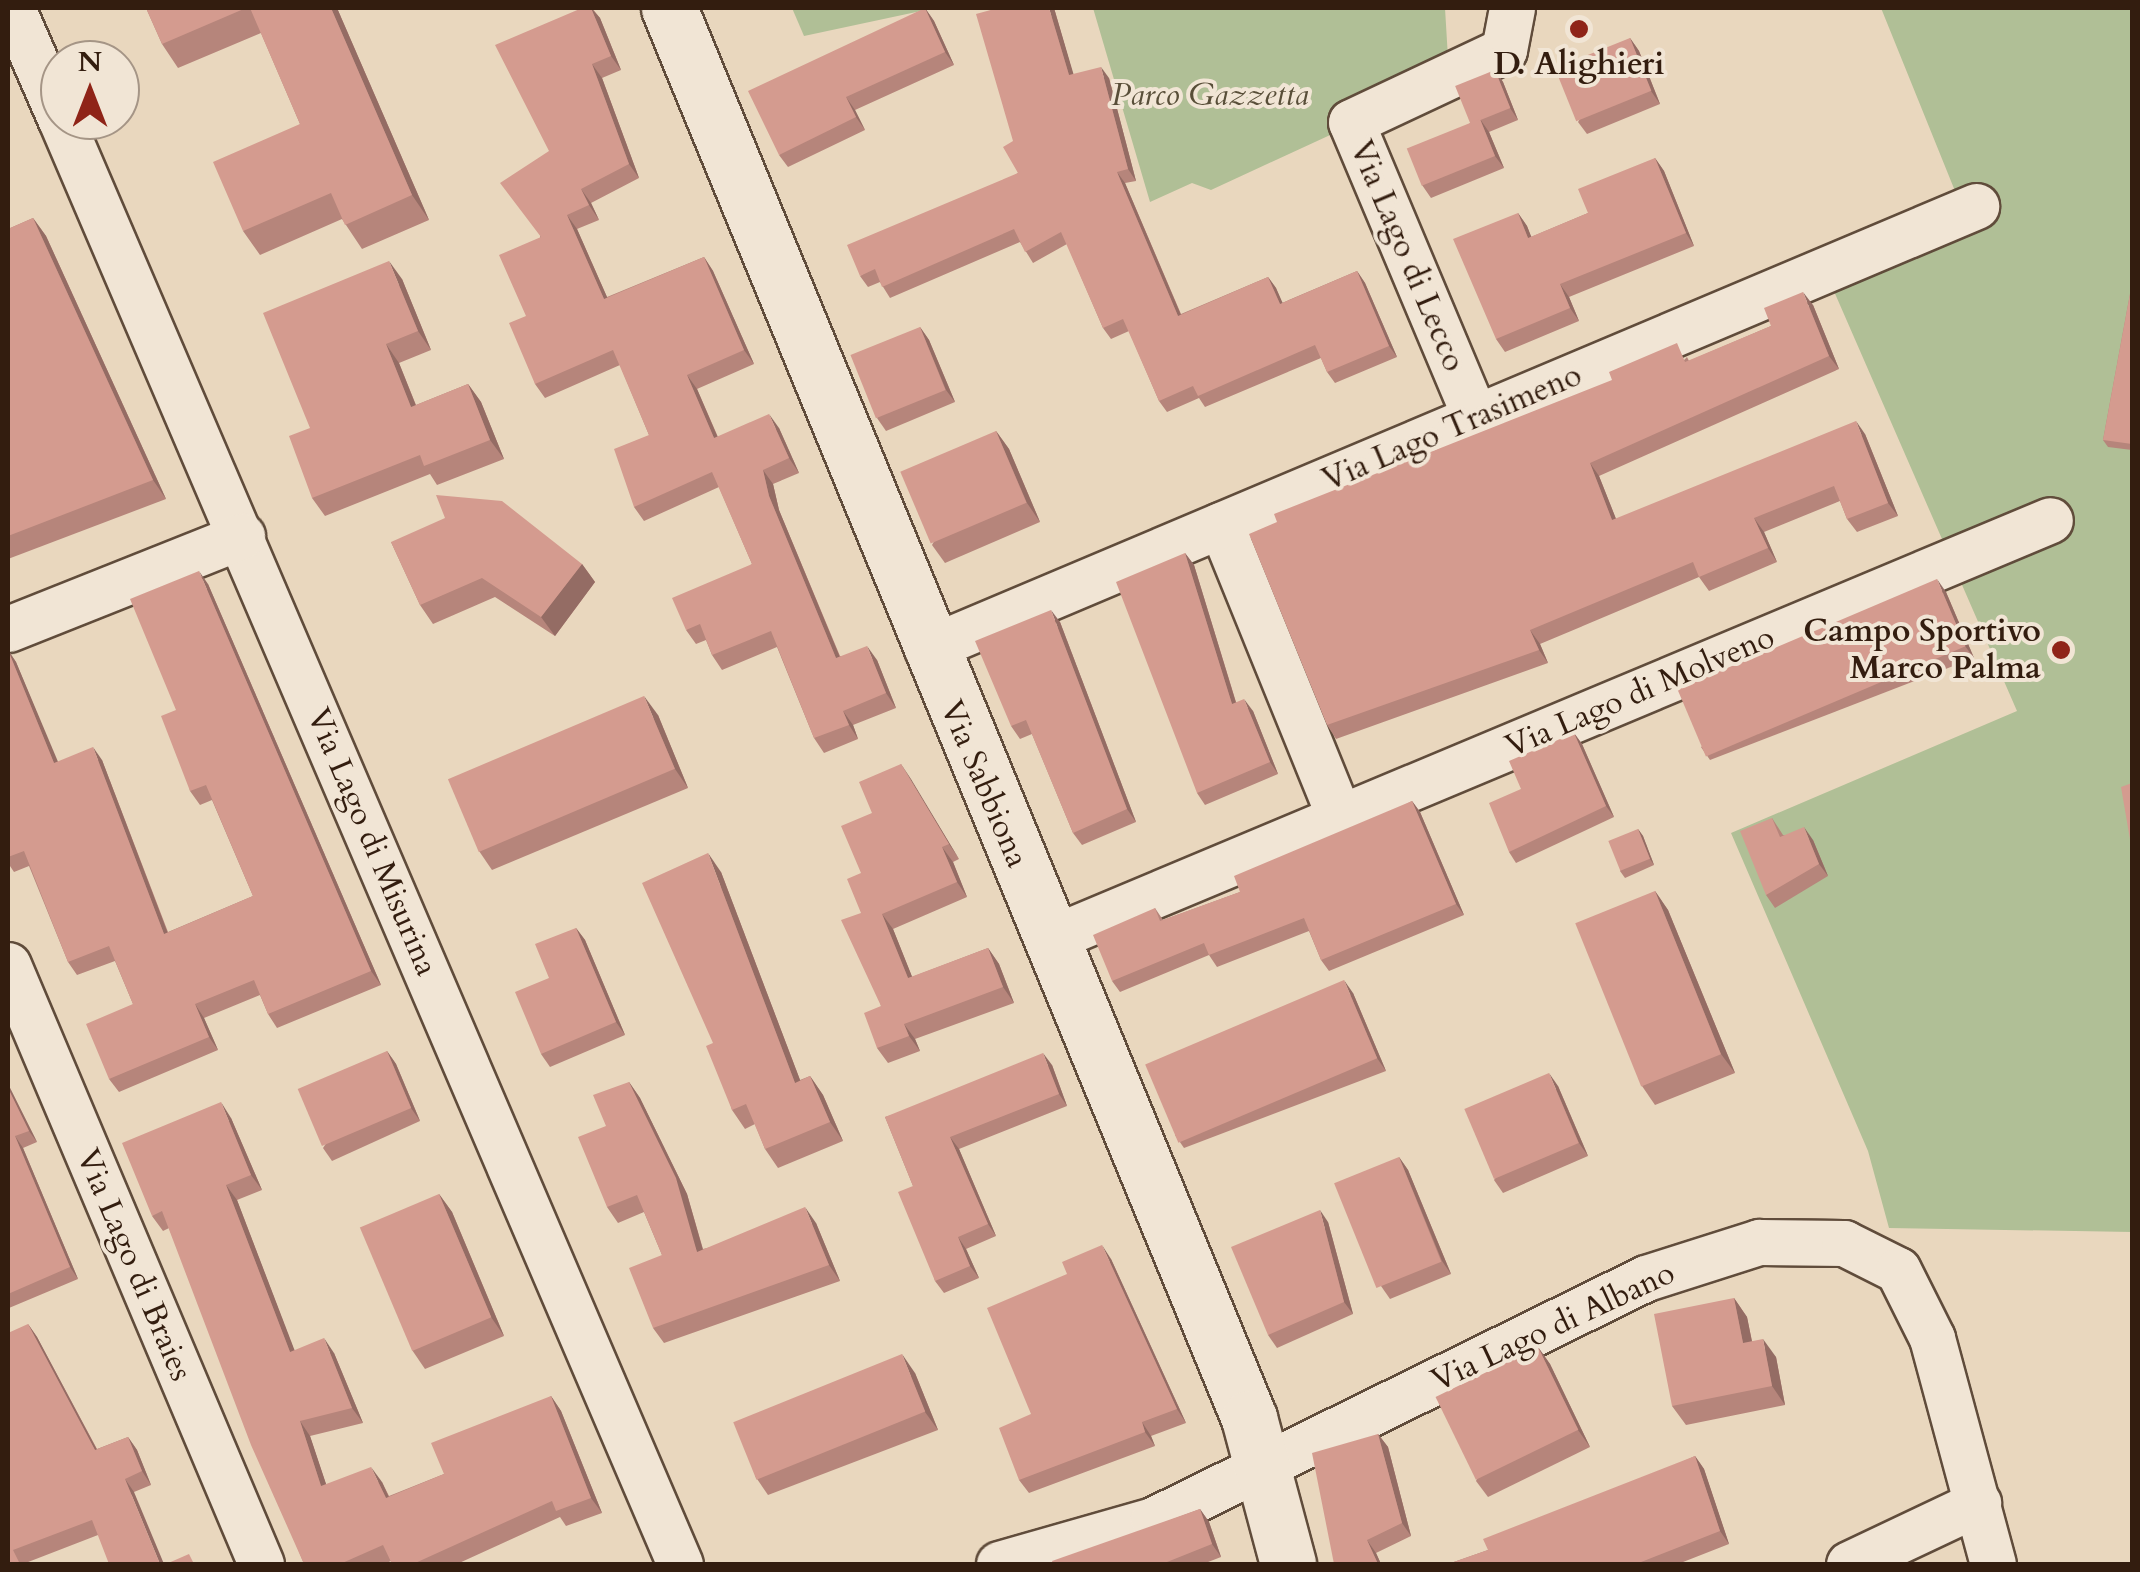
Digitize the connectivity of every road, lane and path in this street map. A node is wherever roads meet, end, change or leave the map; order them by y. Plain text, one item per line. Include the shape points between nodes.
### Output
1 (12, 8) edge
2 (668, 8) edge
3 (1512, 8) edge
4 (40, 73) edge
5 (69, 140) edge
6 (1976, 206) dead end
7 (1476, 418) junction
8 (2050, 520) dead end
9 (1221, 525) junction
10 (242, 536) junction
11 (8, 628) edge
12 (927, 649) junction
13 (1340, 818) junction
14 (1050, 939) junction
15 (8, 965) edge
16 (1266, 1464) junction
17 (1978, 1503) junction
18 (261, 1564) edge
19 (680, 1564) edge
20 (999, 1564) edge
21 (1288, 1564) edge
22 (1849, 1564) edge
23 (1993, 1564) edge

1 - 4 street, Via Lago di Misurina
2 - 12 street, Via Sabbiona
3 - 7 street, Via Lago di Lecco via 1504,50 1352,122
5 - 10 street, Via Lago di Misurina
6 - 7 street, Via Lago Trasimeno
7 - 9 street, Via Lago Trasimeno
8 - 13 street, Via Lago di Molveno
9 - 12 street, Via Lago Trasimeno
9 - 13 street
10 - 11 street
10 - 19 street, Via Lago di Misurina
12 - 14 street, Via Sabbiona
13 - 14 street, Via Lago di Molveno
14 - 16 street, Via Sabbiona
15 - 18 street, Via Lago di Braies
16 - 17 street, Via Lago di Albano via 1646,1278 1759,1242 1844,1244 1898,1270 1932,1338
16 - 20 street via 1153,1520
16 - 21 street, Via Sabbiona
17 - 22 street
17 - 23 street, Via Lago di Albano

